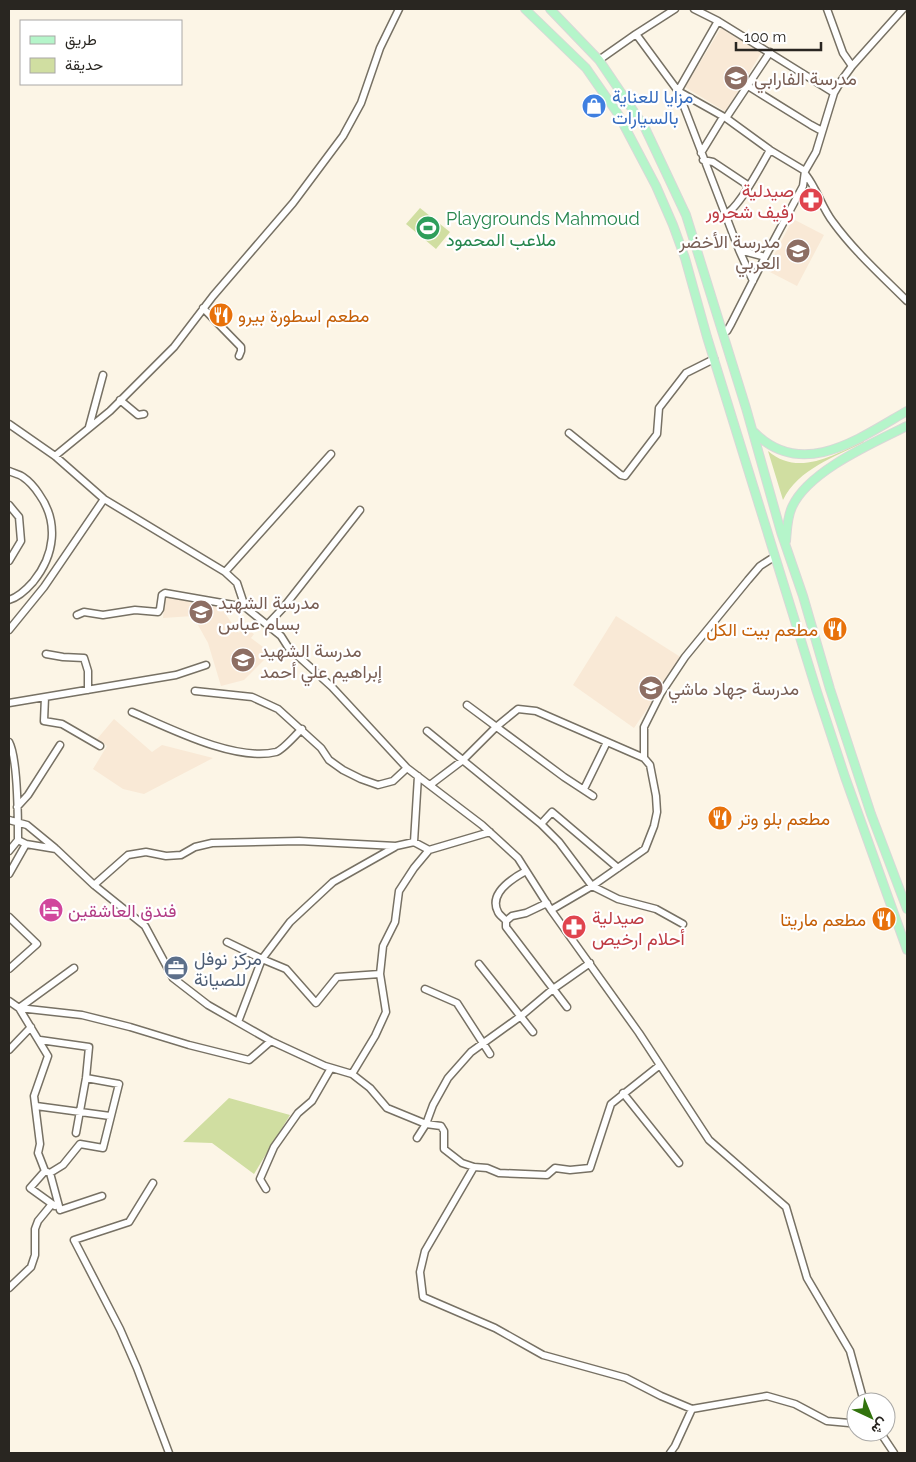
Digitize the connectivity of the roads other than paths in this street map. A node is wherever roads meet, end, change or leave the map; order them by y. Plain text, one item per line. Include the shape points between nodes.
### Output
1 (399, 9) edge
2 (525, 9) edge
3 (550, 9) edge
4 (675, 9) edge
5 (694, 9) edge
6 (827, 9) edge
7 (904, 9) edge
8 (718, 21) junction
9 (636, 34) junction
10 (770, 52) junction
11 (599, 60) junction
12 (852, 66) junction
13 (748, 86) junction
14 (678, 91) junction
15 (834, 93) junction
16 (724, 118) junction
17 (822, 131) junction
18 (770, 150) junction
19 (702, 156) junction
20 (805, 173) junction
21 (749, 186) junction
22 (725, 214) junction
23 (739, 250) junction
24 (698, 252) junction
25 (765, 256) junction
26 (685, 258) junction
27 (752, 281) junction
28 (907, 302) edge
29 (203, 308) junction
30 (722, 332) junction
31 (239, 356) dead end
32 (714, 359) junction
33 (103, 375) dead end
34 (120, 400) junction
35 (907, 411) edge
36 (144, 414) dead end
37 (9, 424) edge
38 (907, 426) edge
39 (89, 429) junction
40 (752, 430) junction
41 (569, 433) dead end
42 (867, 434) junction
43 (873, 443) junction
44 (330, 454) dead end
45 (55, 456) junction
46 (9, 470) edge
47 (104, 499) junction
48 (9, 505) edge
49 (360, 510) dead end
50 (785, 546) junction
51 (774, 557) junction
52 (9, 561) edge
53 (226, 572) junction
54 (9, 600) edge
55 (245, 607) junction
56 (77, 615) dead end
57 (267, 625) junction
58 (9, 630) edge
59 (46, 654) dead end
60 (206, 665) dead end
61 (830, 689) junction
62 (88, 690) junction
63 (195, 691) dead end
64 (817, 692) junction
65 (45, 697) junction
66 (9, 703) edge
67 (467, 704) dead end
68 (132, 712) dead end
69 (496, 727) junction
70 (302, 729) junction
71 (427, 731) dead end
72 (606, 742) junction
73 (10, 745) edge
74 (60, 745) dead end
75 (100, 746) dead end
76 (644, 758) junction
77 (463, 760) junction
78 (407, 768) junction
79 (418, 776) junction
80 (430, 786) junction
81 (584, 789) junction
82 (593, 796) dead end
83 (17, 808) junction
84 (9, 820) edge
85 (18, 823) junction
86 (541, 824) junction
87 (490, 832) junction
88 (18, 840) junction
89 (414, 842) junction
90 (26, 844) junction
91 (396, 846) junction
92 (56, 849) junction
93 (429, 850) junction
94 (9, 851) edge
95 (618, 868) junction
96 (526, 871) junction
97 (9, 874) edge
98 (94, 886) junction
99 (592, 886) junction
100 (547, 904) junction
101 (907, 909) edge
102 (551, 910) junction
103 (9, 917) edge
104 (506, 921) junction
105 (683, 924) dead end
106 (227, 942) dead end
107 (907, 950) edge
108 (262, 960) junction
109 (590, 963) junction
110 (479, 964) dead end
111 (74, 968) dead end
112 (9, 969) edge
113 (380, 974) junction
114 (425, 989) dead end
115 (553, 989) junction
116 (9, 1001) edge
117 (567, 1007) dead end
118 (20, 1008) junction
119 (521, 1016) junction
120 (238, 1022) junction
121 (31, 1027) junction
122 (534, 1032) dead end
123 (40, 1040) junction
124 (271, 1041) junction
125 (484, 1042) junction
126 (9, 1050) edge
127 (490, 1054) dead end
128 (660, 1065) junction
129 (331, 1068) junction
130 (352, 1074) junction
131 (86, 1078) junction
132 (623, 1093) junction
133 (36, 1106) junction
134 (80, 1111) junction
135 (110, 1116) junction
136 (426, 1124) junction
137 (76, 1133) dead end
138 (417, 1138) dead end
139 (680, 1163) dead end
140 (474, 1168) junction
141 (48, 1172) junction
142 (152, 1182) dead end
143 (266, 1189) dead end
144 (102, 1196) dead end
145 (52, 1204) junction
146 (60, 1210) junction
147 (9, 1288) edge
148 (861, 1392) edge
149 (692, 1409) junction
150 (846, 1422) edge
151 (887, 1442) edge
152 (169, 1453) edge
153 (670, 1453) edge
154 (894, 1453) edge

1 - 29 street via 380,48 361,103 343,136 288,209
2 - 26 main road via 586,68 618,114 656,186
3 - 11 main road
4 - 9 street
5 - 8 street
6 - 12 street via 843,53
7 - 12 street
8 - 10 street
8 - 14 street
9 - 11 street
9 - 14 street
10 - 13 street
10 - 15 street
11 - 24 main road via 645,128 686,216
12 - 15 street
13 - 16 street
13 - 17 street
14 - 16 street
14 - 19 street
15 - 17 street
16 - 18 street
16 - 19 street
17 - 20 street
18 - 20 street
18 - 21 street
19 - 21 street
19 - 22 street
20 - 25 street via 804,186
20 - 28 street via 842,234
21 - 22 street
22 - 23 street
23 - 25 street
23 - 27 street
24 - 26 main road
24 - 30 main road
25 - 27 street
26 - 32 main road
27 - 30 street via 727,331
29 - 31 street via 241,347
29 - 34 street via 174,347
30 - 40 main road
32 - 41 street via 686,373 659,408 657,434 625,476
32 - 51 main road
33 - 39 street
34 - 36 street via 138,415
34 - 39 street
35 - 42 main road
37 - 45 street
38 - 43 main road
39 - 45 street
40 - 42 main road via 778,450 804,455 843,446
40 - 50 main road
42 - 43 main road
43 - 50 main road via 818,475 803,490 792,506
44 - 53 street
45 - 47 street
46 - 54 street via 24,477 36,489 52,522 53,538 41,572 26,590
47 - 53 street
47 - 58 street via 44,587
48 - 52 street via 19,517 21,541
49 - 57 street
50 - 61 main road
51 - 64 main road
51 - 76 street via 760,566 748,580 685,657 661,694 644,728
53 - 55 street via 237,583
55 - 56 street via 165,593 158,612 135,610
55 - 57 street
57 - 78 street via 332,687
59 - 62 street via 84,658
60 - 62 street via 176,674
61 - 64 main road
61 - 101 main road via 871,814
62 - 65 street
63 - 70 street via 252,697 278,709
64 - 107 main road
65 - 66 street
65 - 75 street via 44,722 62,724
67 - 69 street
68 - 70 street via 179,733 251,754 278,752
69 - 72 street via 518,709 536,711
69 - 77 street
69 - 81 street
70 - 78 street via 329,760 361,779 378,785 393,781
71 - 77 street
72 - 76 street
72 - 81 street
73 - 83 street
74 - 83 street
76 - 95 street via 650,765 656,796 654,826 645,848
77 - 80 street
77 - 86 street
78 - 79 street
79 - 80 street
79 - 89 street
80 - 87 street
81 - 82 street
83 - 85 street
84 - 85 street
85 - 88 street
85 - 92 street via 27,826
86 - 95 street via 552,812
86 - 99 street
87 - 93 street
87 - 96 street via 518,858
88 - 90 street
88 - 94 street
89 - 91 street
89 - 93 street
90 - 92 street
90 - 97 street
91 - 98 street via 299,841 212,843 181,855 146,852 128,855
91 - 108 street via 333,882 290,922
92 - 98 street
93 - 113 street via 399,891 395,922 383,946
95 - 99 street
96 - 100 street
96 - 104 street via 500,891 496,903 498,913
98 - 120 street via 145,926 173,978 208,1005
99 - 102 street
99 - 105 street via 618,900 656,908
100 - 102 street
100 - 104 street
102 - 109 street
103 - 112 street via 36,944
104 - 115 street via 506,927
106 - 108 street
108 - 113 street via 286,968 316,1003 337,977
108 - 120 street
109 - 115 street
109 - 128 street
110 - 119 street
111 - 118 street
113 - 130 street via 386,1012
114 - 125 street via 457,1003
115 - 117 street
115 - 119 street
116 - 118 street
118 - 121 street
118 - 124 street via 82,1015 250,1060
119 - 122 street
119 - 125 street
120 - 124 street
121 - 123 street
121 - 126 street
123 - 131 street via 89,1047
123 - 133 street via 48,1056 34,1096
124 - 129 street
125 - 127 street
125 - 136 street via 448,1078
128 - 132 street
128 - 148 street via 709,1140 786,1207 807,1278 850,1351
129 - 130 street
129 - 143 street via 312,1102 298,1113 274,1147 260,1179
130 - 136 street via 370,1088 387,1108
131 - 134 street
131 - 135 street via 119,1084
132 - 139 street
132 - 140 street via 611,1104 590,1168 555,1168 546,1175 499,1173 487,1168
133 - 134 street
133 - 141 street via 38,1153
134 - 135 street
134 - 137 street
135 - 141 street via 103,1148 80,1144 63,1165
136 - 138 street
136 - 140 street via 441,1126 444,1149
140 - 149 street via 426,1251 420,1272 423,1297 494,1328 543,1355 626,1378
141 - 145 street via 30,1188
141 - 146 street
142 - 152 street via 129,1222 74,1240 120,1329
144 - 146 street
145 - 146 street
145 - 147 street via 35,1229 35,1255 31,1268
149 - 150 street via 767,1396 795,1404 827,1421
149 - 153 street
151 - 154 street

